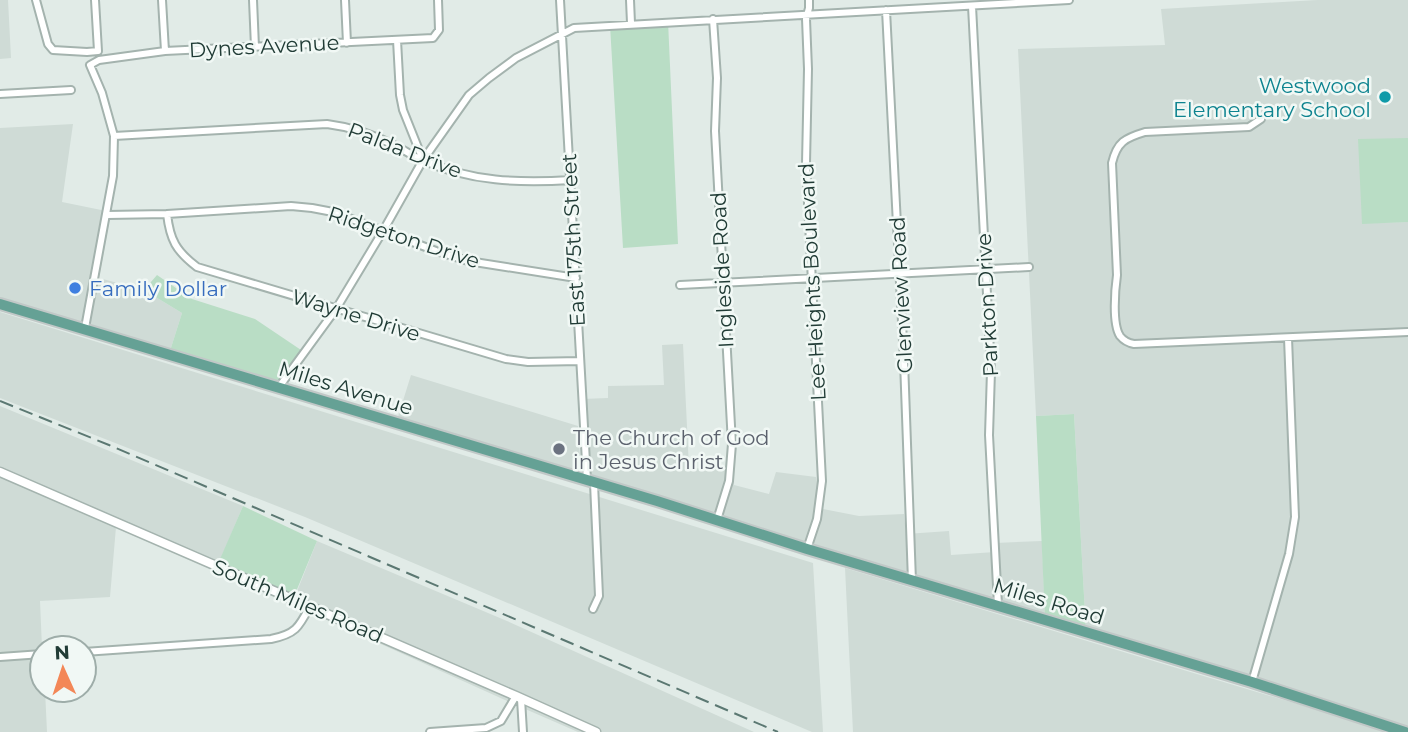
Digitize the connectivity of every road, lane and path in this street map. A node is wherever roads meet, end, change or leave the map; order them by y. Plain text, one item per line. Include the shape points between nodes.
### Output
1 (36, 0) edge
2 (95, 0) edge
3 (162, 0) edge
4 (253, 0) edge
5 (345, 0) edge
6 (438, 0) edge
7 (560, 0) edge
8 (630, 0) edge
9 (809, 0) edge
10 (897, 0) edge
11 (1050, 0) edge
12 (1069, 0) edge
13 (972, 6) junction
14 (898, 9) junction
15 (886, 10) junction
16 (807, 14) junction
17 (713, 19) junction
18 (632, 23) junction
19 (562, 34) junction
20 (397, 40) junction
21 (347, 43) junction
22 (255, 47) junction
23 (98, 51) junction
24 (165, 51) junction
25 (99, 60) junction
26 (71, 90) dead end
27 (0, 94) edge
28 (1261, 119) dead end
29 (114, 136) junction
30 (423, 160) junction
31 (571, 180) junction
32 (167, 214) junction
33 (107, 215) junction
34 (383, 231) junction
35 (1029, 267) dead end
36 (986, 270) junction
37 (900, 274) junction
38 (576, 278) junction
39 (812, 279) junction
40 (723, 282) junction
41 (680, 285) dead end
42 (0, 304) edge
43 (335, 309) junction
44 (85, 328) junction
45 (1408, 332) edge
46 (1289, 338) junction
47 (580, 361) junction
48 (279, 387) junction
49 (0, 472) edge
50 (590, 482) junction
51 (681, 509) joint
52 (717, 520) junction
53 (807, 549) junction
54 (912, 580) junction
55 (998, 605) junction
56 (310, 606) junction
57 (593, 609) dead end
58 (98, 651) edge
59 (28, 655) edge
60 (0, 657) edge
61 (1252, 682) junction
62 (519, 697) junction
63 (430, 732) edge
64 (445, 732) edge
65 (523, 732) edge
66 (596, 732) edge
67 (1405, 732) edge

1 - 23 street via 52,50
2 - 23 street
3 - 24 street
4 - 22 street
5 - 21 street
6 - 20 street, Dynes Avenue via 439,30 433,38
7 - 19 street, East 175th Street
8 - 18 street
9 - 16 street, Lee Heights Boulevard
10 - 14 street
11 - 12 street
11 - 13 street
13 - 14 street
13 - 36 street, Parkton Drive
14 - 15 street
15 - 16 street
15 - 37 street, Glenview Road
16 - 17 street
16 - 39 street, Lee Heights Boulevard via 806,163
17 - 18 street
17 - 40 street, Ingleside Road
18 - 19 street via 574,28
19 - 30 street via 516,58 470,95
19 - 31 street, East 175th Street
20 - 21 street, Dynes Avenue
20 - 30 street via 403,110
21 - 22 street, Dynes Avenue
22 - 24 street, Dynes Avenue
23 - 25 street
24 - 25 street, Dynes Avenue
25 - 29 street, Dynes Avenue via 90,65
26 - 27 street
28 - 46 street via 1249,127 1145,132 1121,142 1115,150 1117,326 1124,340 1134,344
29 - 30 street, Palda Drive via 327,124 366,132
29 - 33 street
30 - 31 street, Palda Drive via 503,181
30 - 34 street
31 - 38 street, East 175th Street
32 - 33 street, Ridgeton Drive
32 - 34 street, Ridgeton Drive via 291,206 333,212
32 - 43 street, Wayne Drive via 175,246 197,267
33 - 44 street
34 - 38 street, Ridgeton Drive via 468,261
34 - 43 street
35 - 36 street
36 - 37 street
36 - 55 street, Parkton Drive
37 - 39 street
37 - 54 street, Glenview Road
38 - 47 street, East 175th Street
39 - 40 street
39 - 53 street, Lee Heights Boulevard via 822,481
40 - 41 street
40 - 52 street, Ingleside Road via 732,444 729,481
42 - 44 main road, Miles Avenue
43 - 47 street, Wayne Drive via 506,359
43 - 48 street
44 - 48 main road, Miles Avenue
45 - 46 street
46 - 61 street via 1295,517 1289,554
47 - 50 street, East 175th Street
48 - 50 main road, Miles Avenue
49 - 56 street, South Miles Road
50 - 51 main road, Miles Avenue
50 - 57 street, East 175th Street via 599,596
51 - 52 main road, Miles Road
52 - 53 main road, Miles Road
53 - 54 main road, Miles Road
54 - 55 main road, Miles Road
55 - 61 main road, Miles Road
56 - 58 street via 299,627 271,639
56 - 62 street, South Miles Road
59 - 60 street
61 - 67 main road, Miles Road
62 - 64 street via 501,721 486,728
62 - 65 street
62 - 66 street, South Miles Road
63 - 64 street

